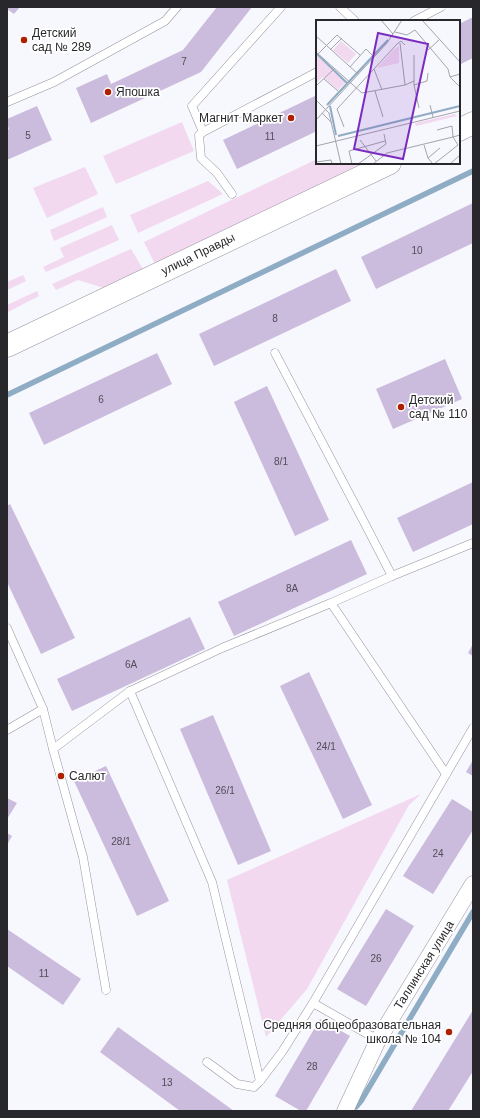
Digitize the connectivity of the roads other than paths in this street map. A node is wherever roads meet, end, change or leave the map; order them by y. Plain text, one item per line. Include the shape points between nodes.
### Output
1 (177, 7) edge
2 (281, 7) edge
3 (340, 7) edge
4 (441, 7) edge
5 (354, 20) edge
6 (416, 20) edge
7 (316, 73) edge
8 (7, 102) edge
9 (473, 123) edge
10 (460, 130) edge
11 (203, 132) junction
12 (388, 164) edge
13 (232, 194) dead end
14 (7, 346) edge
15 (275, 353) dead end
16 (473, 543) edge
17 (392, 576) junction
18 (332, 603) junction
19 (7, 628) edge
20 (130, 691) junction
21 (43, 709) junction
22 (473, 728) edge
23 (7, 730) edge
24 (53, 749) junction
25 (446, 774) junction
26 (472, 890) edge
27 (106, 990) dead end
28 (313, 1003) junction
29 (378, 1040) junction
30 (207, 1062) dead end
31 (260, 1081) junction
32 (346, 1111) edge

1 - 8 lane via 165,21 54,82
2 - 11 lane via 192,106
3 - 5 lane
4 - 6 lane
7 - 11 lane
9 - 10 main road
11 - 13 lane via 199,135 201,158
12 - 14 main road, улица Правды
15 - 17 lane
16 - 17 lane
17 - 18 lane
18 - 20 lane via 222,648
18 - 25 lane
19 - 21 lane
20 - 24 lane
20 - 31 lane via 212,882
21 - 23 lane
21 - 24 lane
22 - 25 lane
24 - 27 lane via 83,857
25 - 28 lane
26 - 29 street, Таллинская улица
28 - 29 lane
28 - 31 lane
29 - 32 street, Таллинская улица
30 - 31 lane via 237,1084 254,1087

